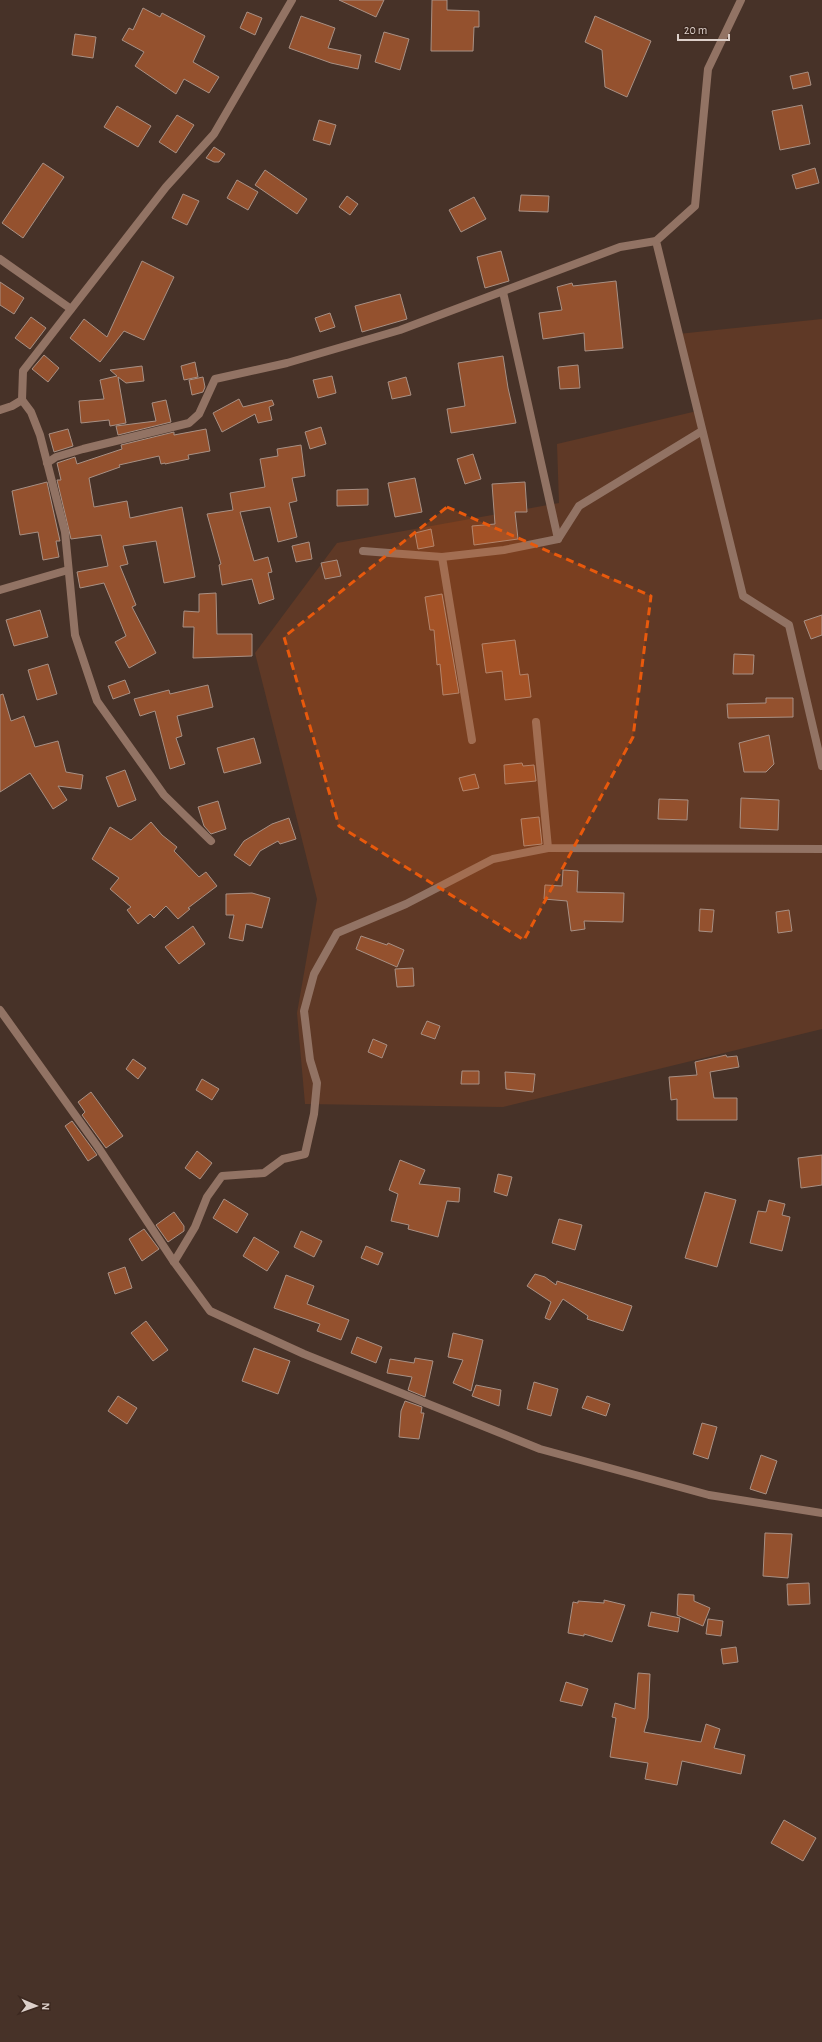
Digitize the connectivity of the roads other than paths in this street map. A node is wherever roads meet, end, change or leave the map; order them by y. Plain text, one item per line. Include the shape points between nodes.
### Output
1 (292, 0) edge
2 (741, 0) edge
3 (656, 242) junction
4 (0, 259) edge
5 (503, 292) junction
6 (71, 309) junction
7 (22, 400) junction
8 (0, 410) edge
9 (702, 431) junction
10 (47, 462) junction
11 (558, 539) junction
12 (363, 551) dead end
13 (442, 557) junction
14 (68, 570) junction
15 (0, 590) edge
16 (536, 722) dead end
17 (472, 740) dead end
18 (822, 766) edge
19 (211, 841) dead end
20 (548, 848) junction
21 (822, 848) edge
22 (0, 1010) edge
23 (174, 1262) junction
24 (822, 1513) edge

1 - 6 street via 214,134 166,187
2 - 3 street via 708,69 695,206
3 - 5 street via 620,248
3 - 9 street
4 - 6 street
5 - 10 street via 400,330 288,363 215,379 199,414 189,423 83,449
5 - 11 street
6 - 7 street via 23,371
7 - 8 street
7 - 10 street via 31,412
9 - 11 street via 579,506
9 - 18 street via 743,596 789,625
10 - 14 street via 65,532
11 - 13 street via 504,550
12 - 13 street
13 - 17 street
14 - 15 street
14 - 19 street via 75,635 97,701 164,795
16 - 20 street
20 - 21 street
20 - 23 street via 493,858 406,904 337,933 314,974 304,1011 310,1060 317,1083 314,1114 305,1154 283,1159 264,1173 222,1176 207,1197 195,1227
22 - 23 street via 98,1147
23 - 24 street via 210,1312 324,1362 533,1446 709,1495

